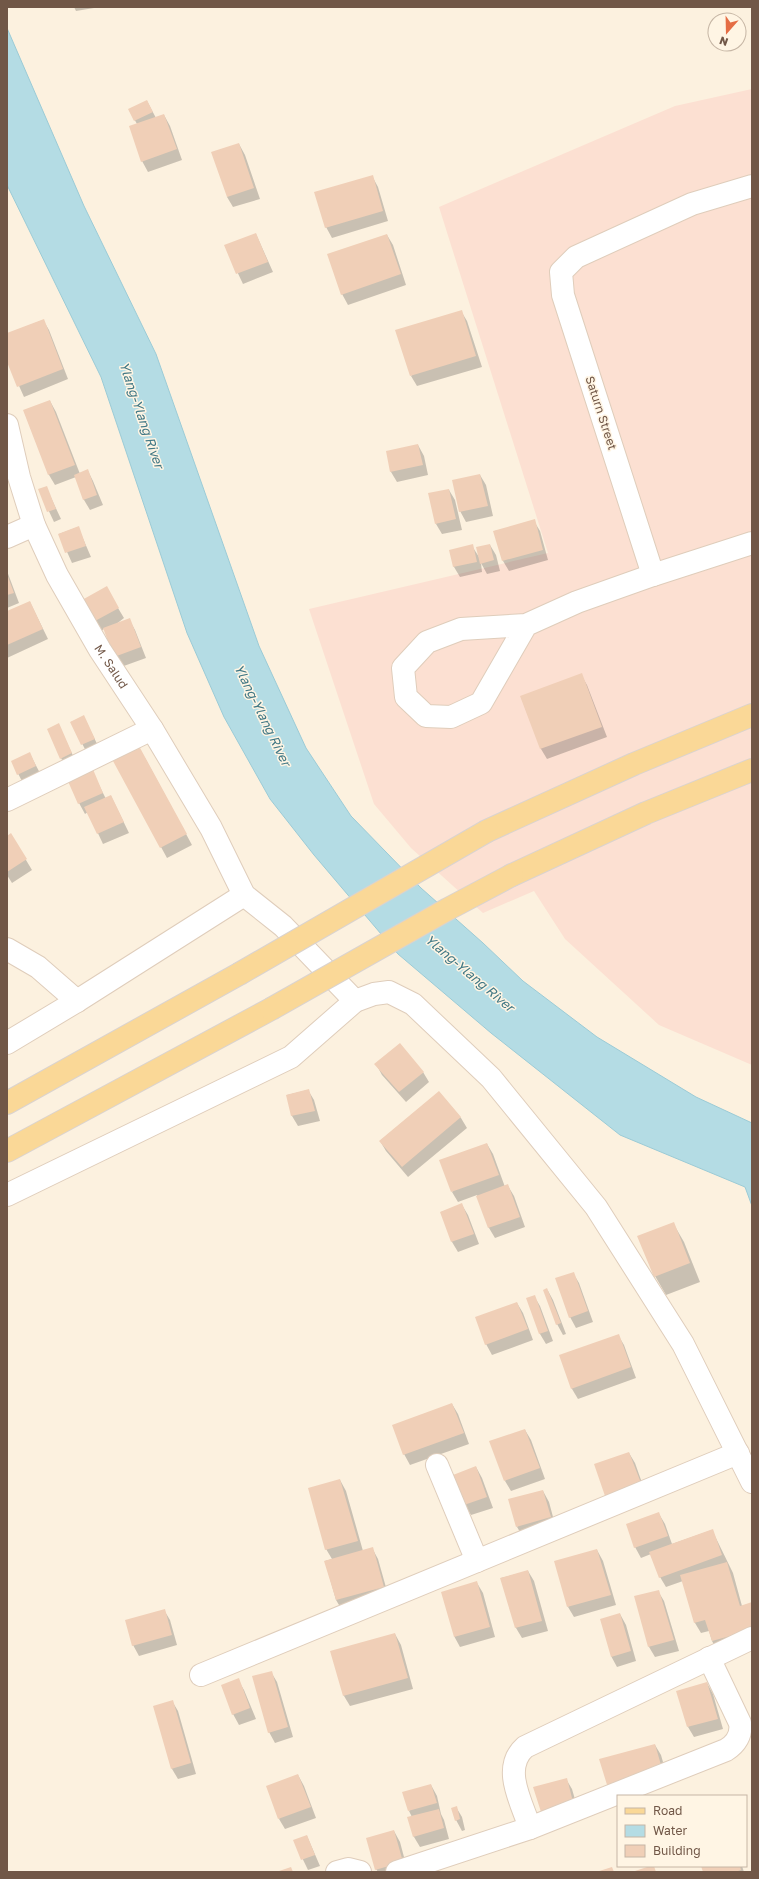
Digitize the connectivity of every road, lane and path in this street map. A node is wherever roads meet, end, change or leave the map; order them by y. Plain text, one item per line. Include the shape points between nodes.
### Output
1 (752, 186) edge
2 (7, 425) edge
3 (34, 525) junction
4 (7, 537) edge
5 (752, 543) edge
6 (653, 575) junction
7 (526, 624) junction
8 (752, 715) edge
9 (152, 729) junction
10 (752, 770) edge
11 (7, 800) edge
12 (244, 895) junction
13 (7, 949) edge
14 (77, 1001) junction
15 (355, 1001) junction
16 (7, 1043) edge
17 (7, 1104) edge
18 (7, 1151) edge
19 (7, 1195) edge
20 (738, 1453) junction
21 (437, 1465) dead end
22 (752, 1482) edge
23 (477, 1562) junction
24 (752, 1638) edge
25 (709, 1658) junction
26 (201, 1675) dead end
27 (530, 1828) junction
28 (337, 1872) edge
29 (360, 1872) edge
30 (397, 1872) edge

1 - 6 street, Saturn Street via 692,204 576,257 560,272 563,295
2 - 3 street, M. Salud
3 - 4 street
3 - 9 street, M. Salud via 57,575 96,643
5 - 6 street
6 - 7 street via 577,602
7 - 7 street via 461,629 427,642 403,668 406,698 426,716 451,717 481,703
8 - 17 main road, bridge via 634,764 487,831
9 - 11 street
9 - 12 street, M. Salud via 211,828
10 - 18 main road, bridge via 646,813 512,875 271,1009
12 - 14 street
12 - 15 street via 284,926
13 - 14 street via 38,967
14 - 16 street
15 - 19 street via 291,1057
15 - 20 street via 389,992 412,1004 492,1078 596,1207 683,1344
20 - 22 street
20 - 23 street
21 - 23 street
23 - 26 street
24 - 25 street
25 - 27 street via 525,1746 513,1765 513,1777
25 - 27 street via 740,1723 741,1729 732,1746
27 - 30 street
28 - 29 street via 348,1869

